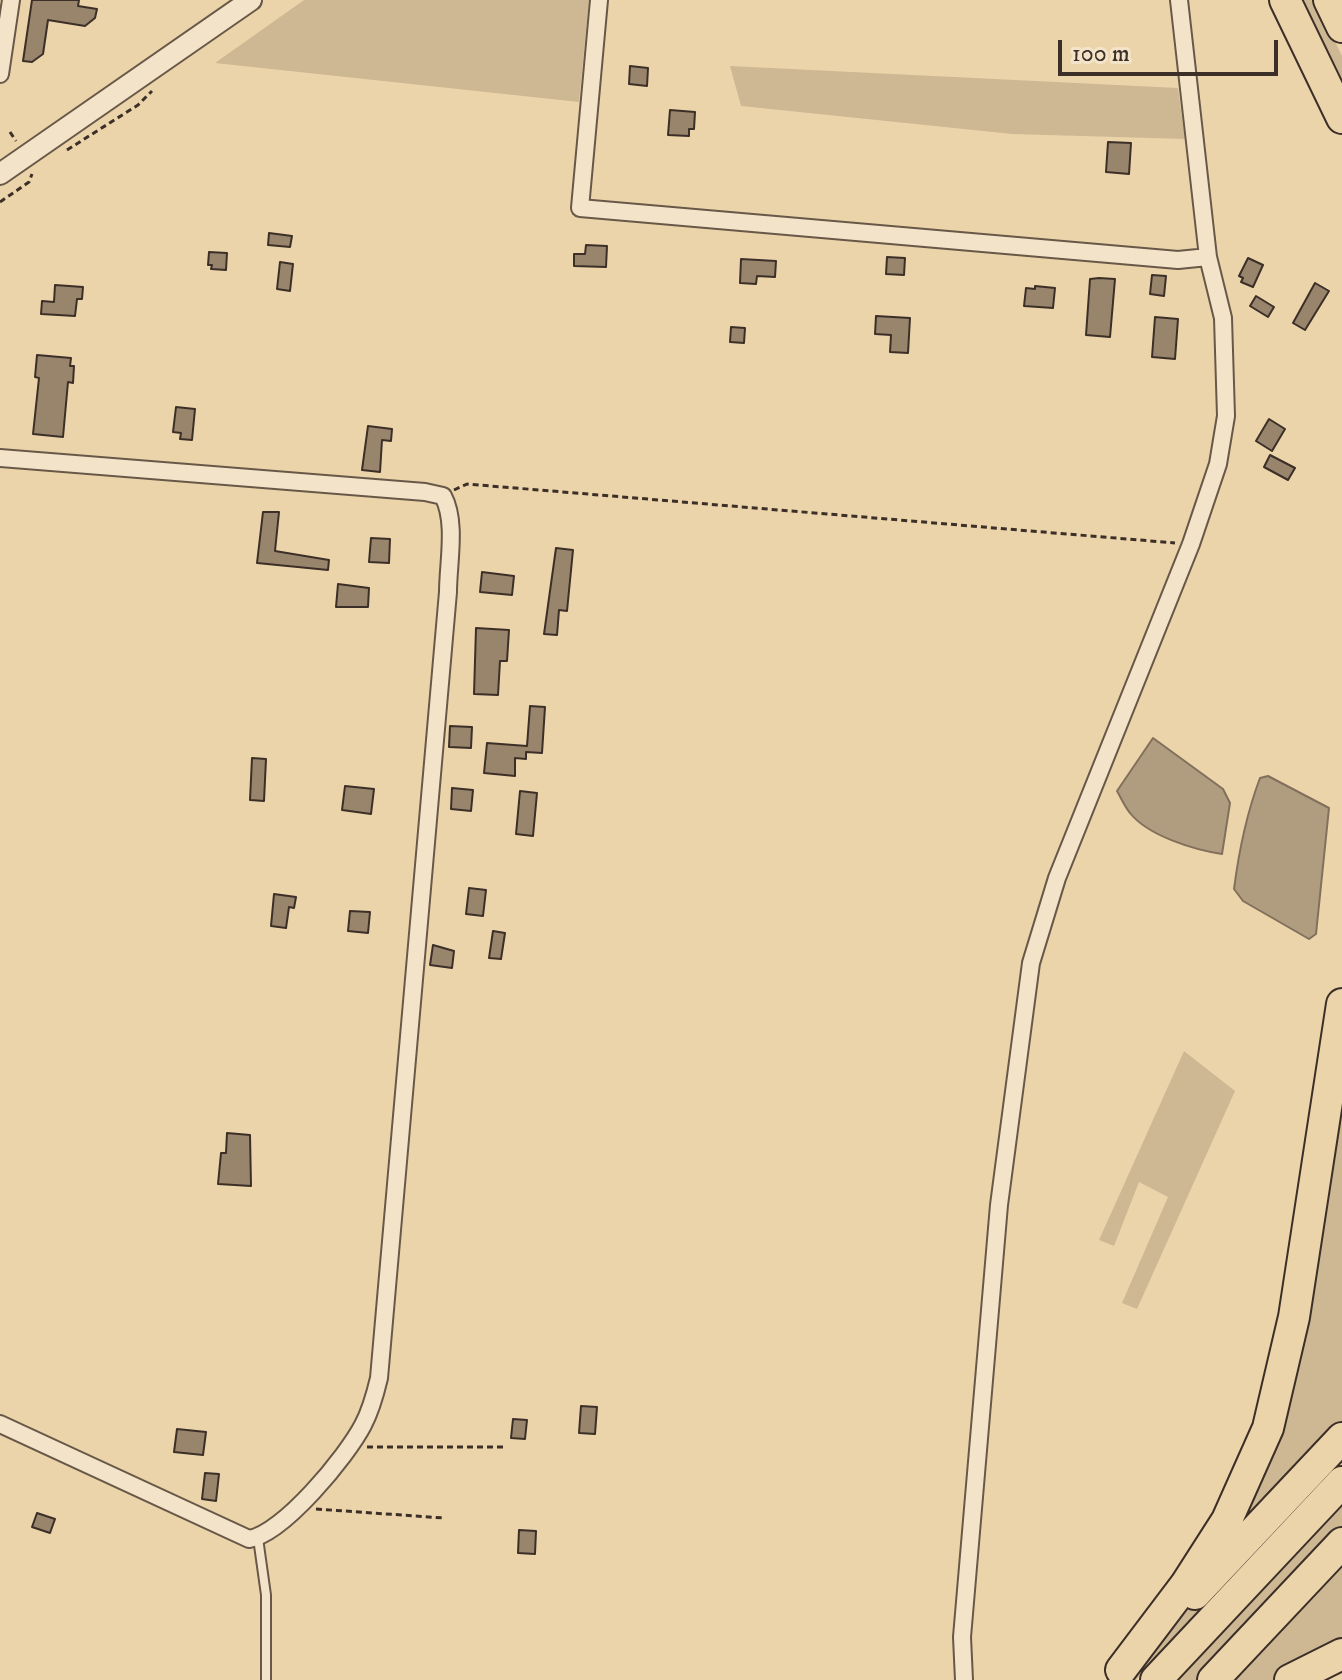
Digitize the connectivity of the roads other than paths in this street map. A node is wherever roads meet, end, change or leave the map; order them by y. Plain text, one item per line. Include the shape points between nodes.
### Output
1 (11, 0) edge
2 (251, 0) edge
3 (599, 0) edge
4 (1179, 0) edge
5 (1285, 0) edge
6 (1329, 0) edge
7 (1342, 27) edge
8 (0, 74) edge
9 (1342, 118) edge
10 (2, 168) edge
11 (1208, 257) junction
12 (0, 458) edge
13 (1342, 1004) edge
14 (0, 1424) edge
15 (1342, 1438) edge
16 (1342, 1482) edge
17 (258, 1538) junction
18 (1342, 1543) edge
19 (1337, 1657) edge
20 (1117, 1675) edge
21 (266, 1680) edge
22 (964, 1680) edge
23 (1156, 1680) edge
24 (1213, 1680) edge
25 (1290, 1680) edge

1 - 8 street
2 - 10 street
3 - 11 street via 580,208 1162,259
4 - 11 street
5 - 9 highway
6 - 7 highway
11 - 22 street via 1223,318 1226,416 1218,464 1057,878 1031,963 999,1205 962,1637
12 - 17 street via 443,496 448,506 448,592 408,1010 405,1103 373,1404 347,1447 296,1507
13 - 20 highway via 1294,1317 1268,1428 1227,1520
14 - 17 street via 222,1530
15 - 20 highway
16 - 23 highway
17 - 21 lane via 266,1595
18 - 24 highway
19 - 25 highway

